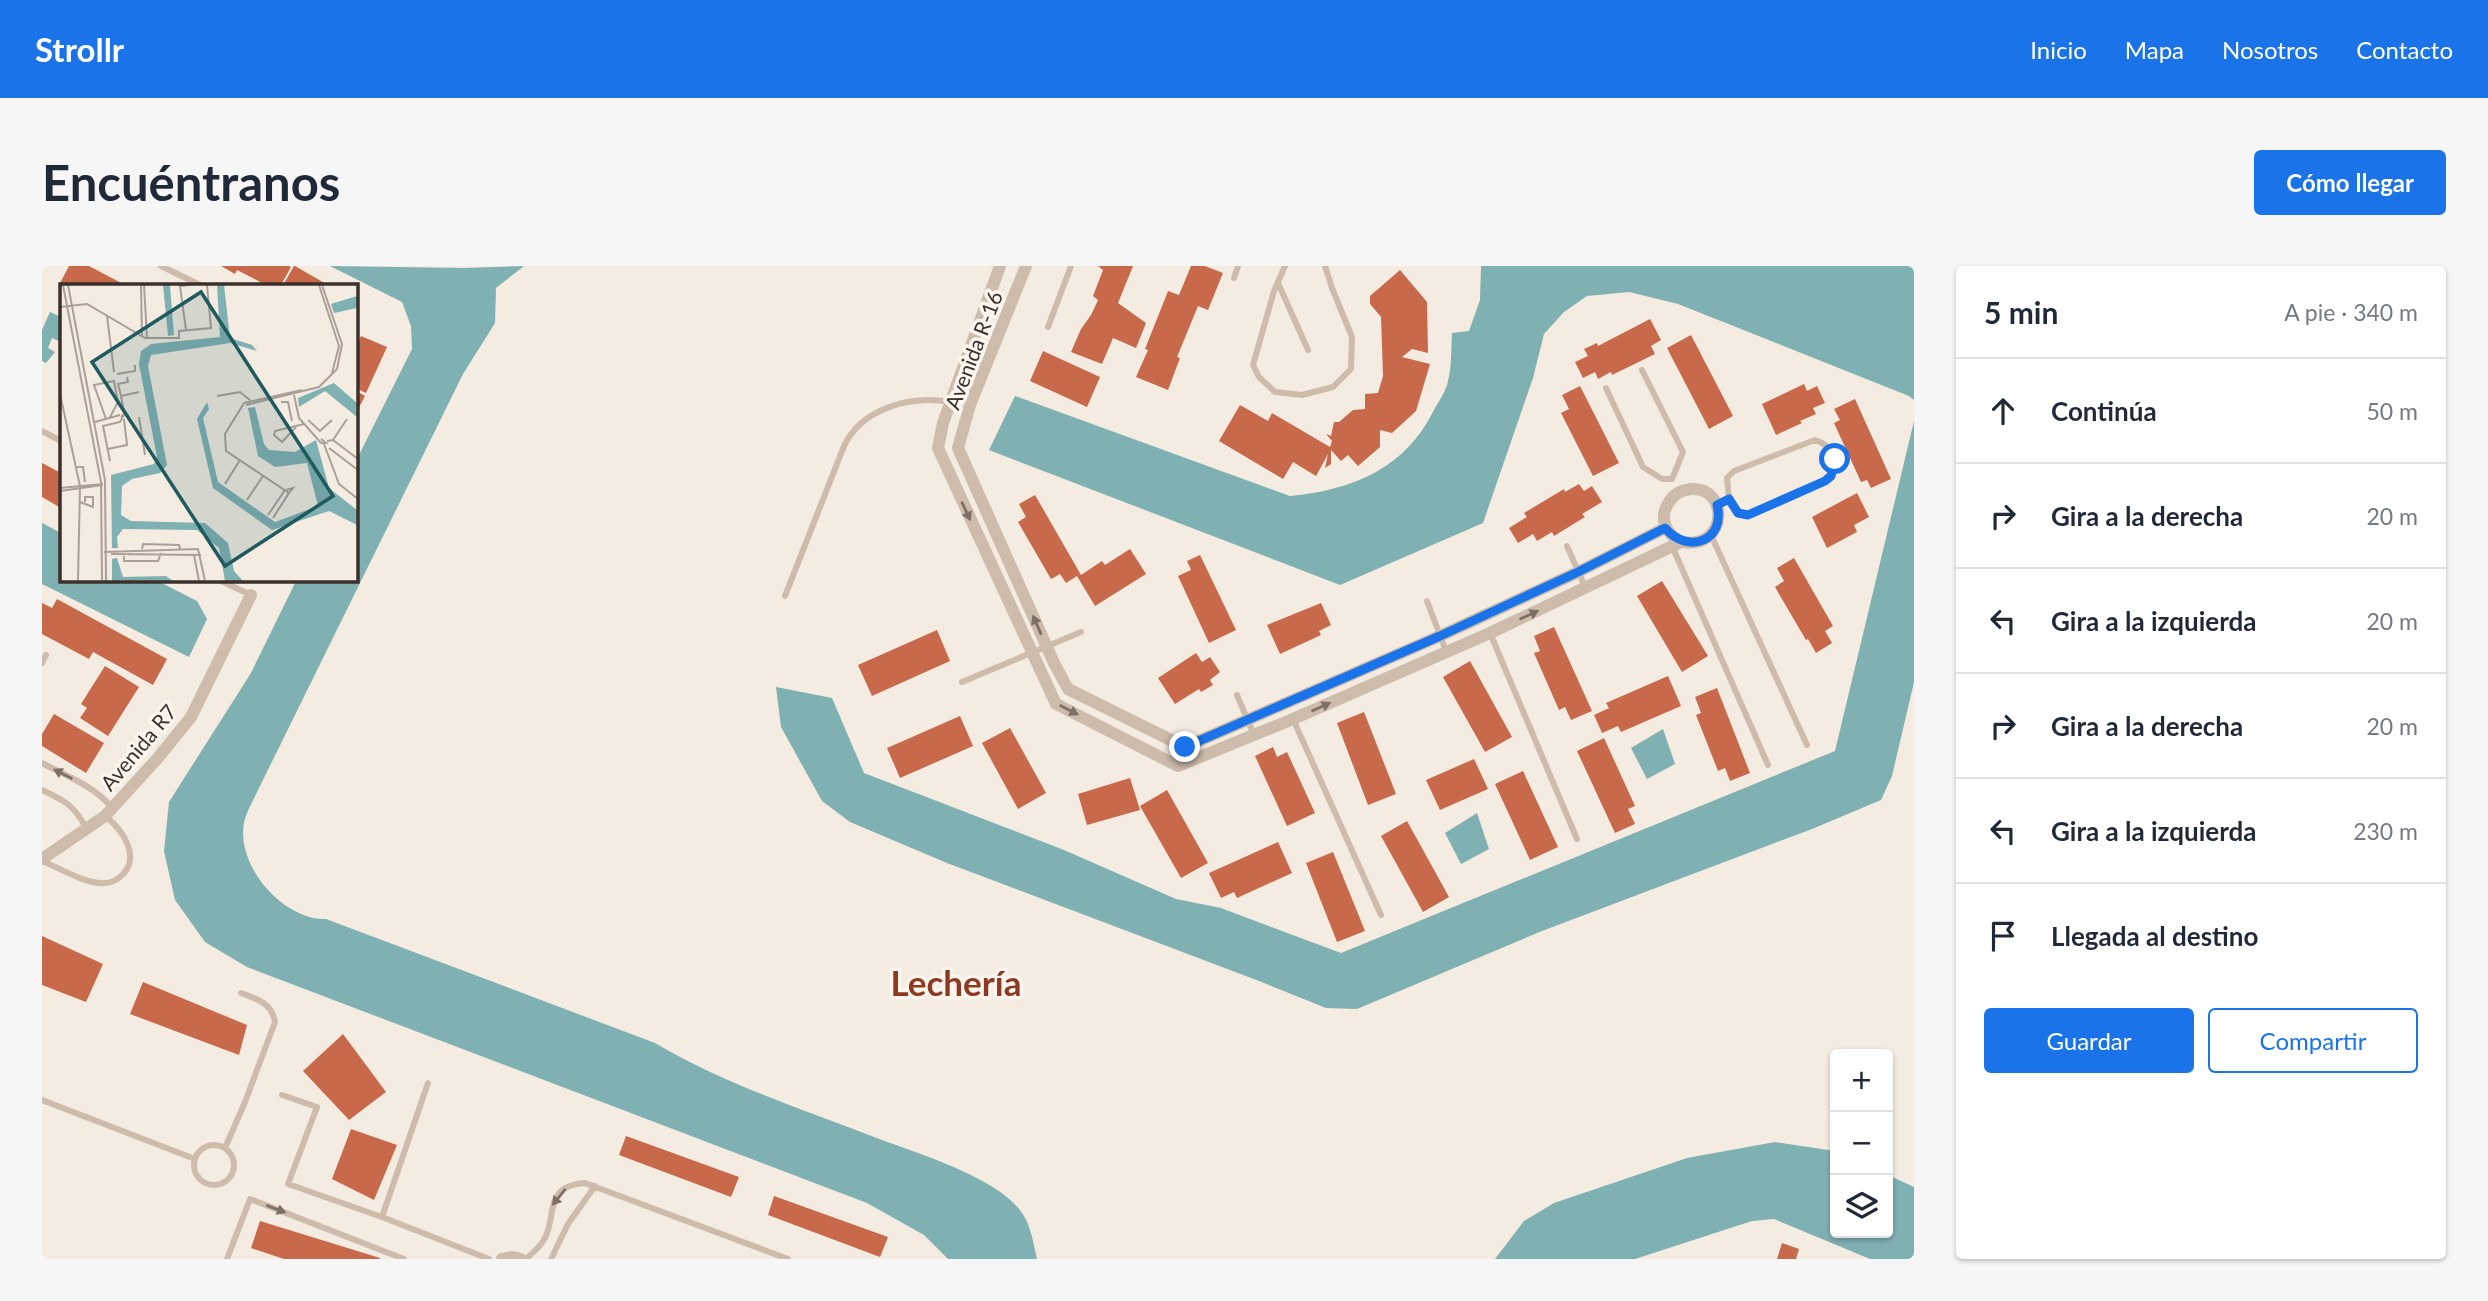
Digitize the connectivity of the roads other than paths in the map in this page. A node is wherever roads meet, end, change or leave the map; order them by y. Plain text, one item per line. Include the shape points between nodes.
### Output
1 (161, 266) edge
2 (1000, 266) edge
3 (1026, 266) edge
4 (1071, 266) edge
5 (1238, 266) edge
6 (1285, 266) edge
7 (1325, 266) edge
8 (1234, 278) dead end
9 (1278, 283) junction
10 (198, 284) edge
11 (1048, 327) dead end
12 (1308, 351) dead end
13 (1642, 369) dead end
14 (1606, 388) dead end
15 (950, 402) junction
16 (42, 431) edge
17 (60, 440) edge
18 (938, 448) junction
19 (958, 448) junction
20 (1672, 479) junction
21 (1678, 492) junction
22 (1723, 502) junction
23 (1665, 528) junction
24 (1712, 536) junction
25 (1677, 544) junction
26 (1567, 547) dead end
27 (1578, 572) junction
28 (222, 581) edge
29 (1586, 589) junction
30 (251, 595) joint
31 (785, 596) dead end
32 (1427, 601) dead end
33 (1081, 632) dead end
34 (1490, 633) junction
35 (1440, 636) junction
36 (1047, 647) junction
37 (1447, 652) junction
38 (1032, 653) junction
39 (46, 655) dead end
40 (1384, 661) junction
41 (42, 663) edge
42 (1391, 676) junction
43 (962, 682) dead end
44 (1237, 695) dead end
45 (1248, 719) junction
46 (1293, 719) junction
47 (1254, 735) junction
48 (1807, 745) dead end
49 (42, 763) edge
50 (1768, 765) dead end
51 (42, 790) edge
52 (109, 812) junction
53 (86, 829) junction
54 (1577, 839) dead end
55 (42, 860) edge
56 (1381, 915) dead end
57 (241, 993) dead end
58 (428, 1083) dead end
59 (282, 1095) dead end
60 (42, 1100) edge
61 (225, 1148) junction
62 (195, 1159) junction
63 (596, 1186) junction
64 (382, 1217) junction
65 (227, 1259) edge
66 (404, 1259) edge
67 (489, 1259) edge
68 (502, 1259) edge
69 (523, 1259) edge
70 (551, 1259) edge
71 (788, 1259) edge

1 - 10 lane
2 - 15 street, Avenida R-16
3 - 19 street, Avenida R-16 via 970,405
4 - 11 lane
5 - 8 lane
6 - 9 lane
7 - 9 lane via 1352,337 1351,369 1333,387 1302,395 1275,392 1259,377 1253,365
9 - 12 lane
13 - 20 lane via 1683,452
14 - 20 lane via 1643,467 1662,479
15 - 18 street, Avenida R-16
15 - 31 lane via 927,400 890,407 852,432
16 - 17 lane
18 - 19 street
18 -> 38 street
36 -> 19 street
20 - 21 lane
21 - 22 street via 1698,488
21 - 23 street via 1666,506
22 - 22 lane via 1727,478 1734,471 1815,440 1824,443 1835,459 1825,481 1748,515
22 - 24 street
23 - 25 street
23 - 27 street
24 - 25 street
24 - 48 lane
25 - 29 street
25 - 50 lane
26 - 27 lane
27 - 29 lane
27 - 35 street
28 - 30 lane
34 -> 29 street
30 - 52 street, Avenida R7 via 191,717
32 - 35 lane
33 - 36 lane
34 - 37 street
34 - 54 lane
35 - 37 lane
35 - 40 street
36 - 38 lane
36 - 45 street via 1068,689 1185,747
37 - 42 street
38 - 43 lane
38 -> 47 street via 1056,704 1178,766
39 - 41 lane
40 - 42 street
40 - 45 street
46 -> 42 street
44 - 45 lane
45 - 47 lane
46 - 47 street
46 - 56 lane
52 -> 49 lane via 107,801
51 - 53 lane via 77,810
52 - 53 street, Avenida R7
52 - 55 lane via 130,852 120,877 108,883 92,881
53 - 55 street, Avenida R7
57 - 61 lane via 267,1005 275,1022
58 - 64 lane
59 - 64 lane via 317,1107 288,1184
60 - 62 lane
61 - 62 lane via 210,1145
61 - 62 lane via 234,1166 231,1175 218,1184 199,1178
63 -> 69 lane via 576,1184 558,1195 544,1241
63 - 70 lane via 568,1224
63 - 71 lane
64 - 67 lane
65 -> 66 lane via 250,1199
68 - 69 street

